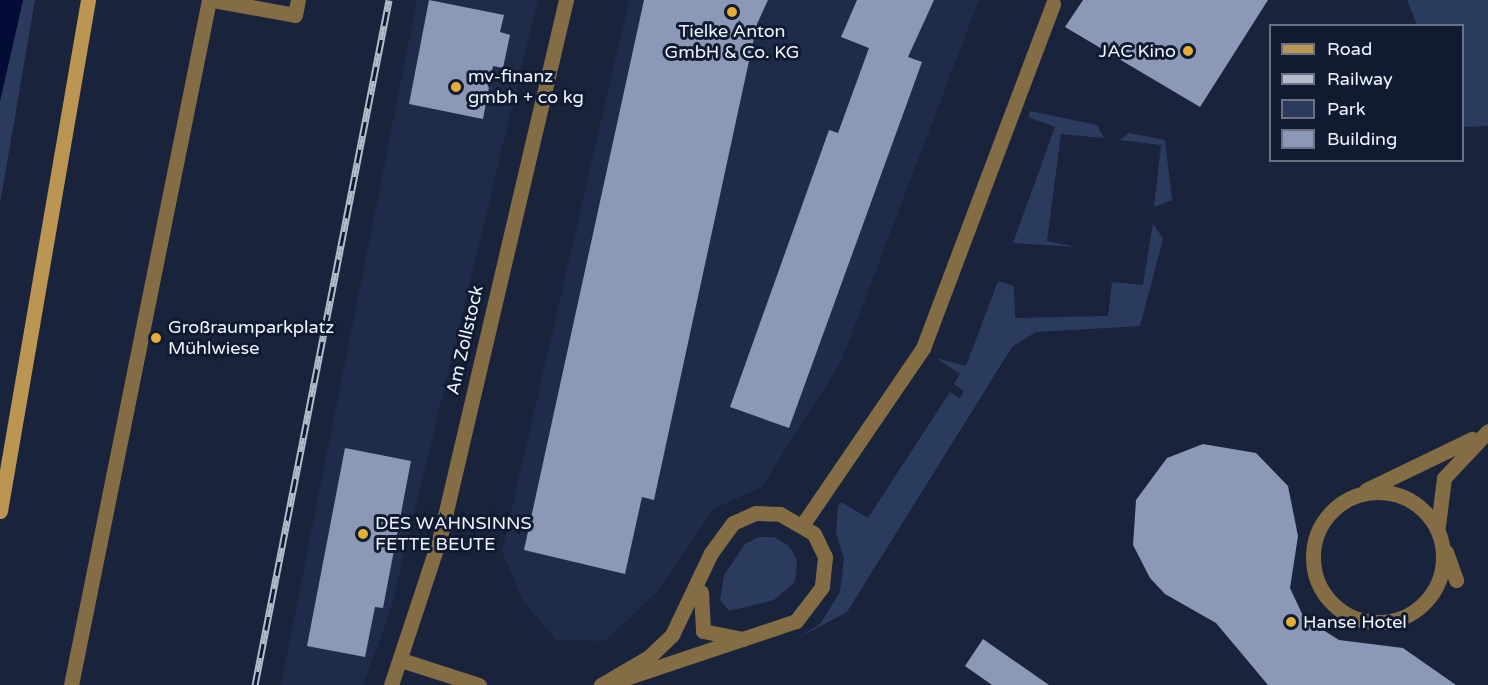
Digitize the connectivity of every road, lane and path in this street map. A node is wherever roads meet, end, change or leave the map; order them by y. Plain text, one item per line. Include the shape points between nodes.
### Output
1 (88, 0) edge
2 (211, 0) edge
3 (298, 0) edge
4 (566, 0) edge
5 (1053, 4) dead end
6 (1358, 494) junction
7 (0, 511) edge
8 (803, 524) junction
9 (1438, 531) junction
10 (711, 553) junction
11 (1456, 580) dead end
12 (758, 636) junction
13 (401, 660) junction
14 (70, 685) edge
15 (391, 685) edge
16 (479, 685) edge
17 (603, 685) edge

1 - 7 main road
2 - 3 street via 295,15
2 - 14 street
4 - 13 street, Am Zollstock via 440,537
5 - 8 street via 924,348
6 - 9 street via 1400,495 1416,503
6 - 9 street via 1488,431 1444,478
6 - 9 street via 1325,518 1315,537 1316,579 1342,612 1383,622 1422,606 1442,569
8 - 10 street via 780,514 744,517 725,531
8 - 12 street via 825,557 822,587 796,621
9 - 11 street
10 - 12 street via 701,628 727,638
10 - 17 street via 672,635 648,657
12 - 17 street
13 - 15 street, Am Zollstock
13 - 16 street

